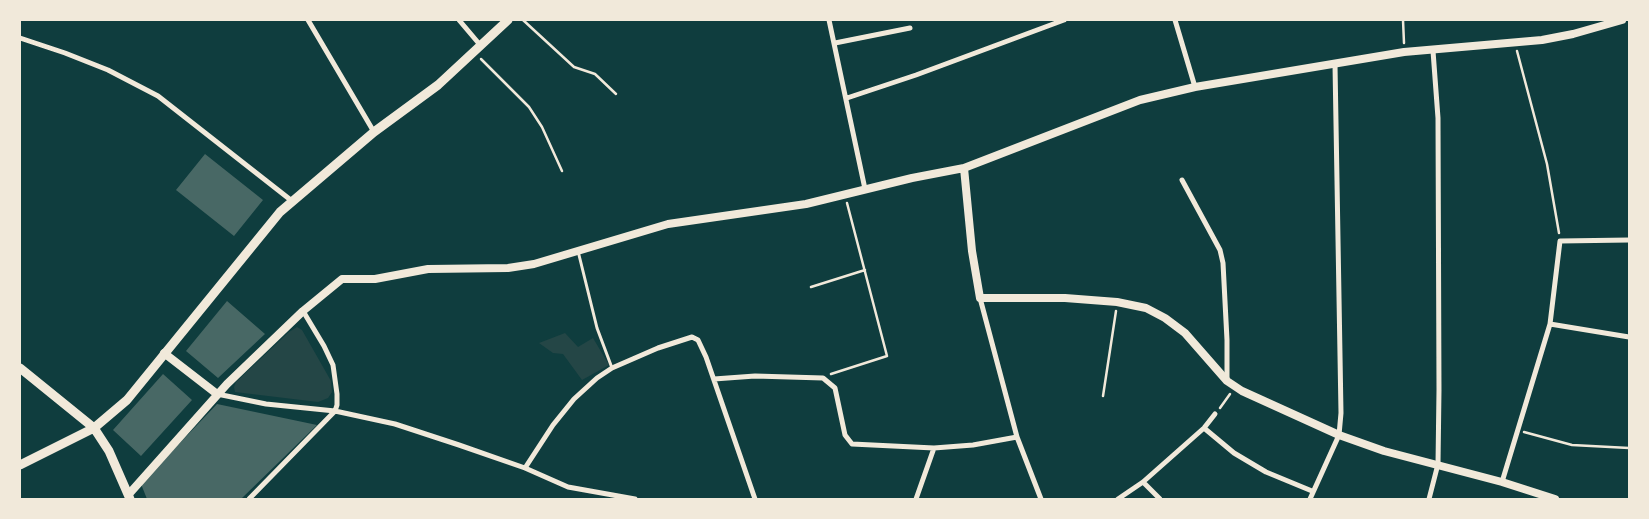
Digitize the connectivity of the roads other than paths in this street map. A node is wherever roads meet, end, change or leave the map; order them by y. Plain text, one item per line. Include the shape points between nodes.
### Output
1 (308, 20) edge
2 (459, 20) edge
3 (508, 20) edge
4 (829, 20) edge
5 (1064, 20) edge
6 (1175, 20) edge
7 (1622, 20) edge
8 (910, 28) dead end
9 (20, 38) edge
10 (834, 43) junction
11 (481, 46) junction
12 (1433, 51) junction
13 (1335, 65) junction
14 (1195, 87) junction
15 (847, 98) junction
16 (374, 132) junction
17 (964, 168) junction
18 (1182, 180) dead end
19 (865, 189) junction
20 (292, 201) junction
21 (1629, 240) edge
22 (578, 250) junction
23 (980, 298) junction
24 (303, 311) junction
25 (1550, 324) junction
26 (1629, 337) edge
27 (164, 353) junction
28 (20, 368) edge
29 (612, 368) junction
30 (714, 379) junction
31 (1228, 382) junction
32 (217, 394) junction
33 (335, 412) junction
34 (1215, 414) road end
35 (94, 428) junction
36 (1204, 428) junction
37 (1339, 435) junction
38 (1017, 437) junction
39 (934, 448) junction
40 (20, 464) edge
41 (1438, 464) junction
42 (525, 468) junction
43 (1143, 482) junction
44 (1502, 482) junction
45 (1312, 491) junction
46 (129, 497) edge
47 (249, 499) edge
48 (635, 499) edge
49 (755, 499) edge
50 (916, 499) edge
51 (1041, 499) edge
52 (1118, 499) edge
53 (1160, 499) edge
54 (1310, 499) edge
55 (1429, 499) edge
56 (1554, 499) edge

1 - 16 street
2 - 11 street
3 - 11 main road
4 - 10 street
5 - 15 street via 916,76
6 - 14 street
7 - 12 street via 1573,34 1515,44
8 - 10 street
9 - 20 street via 91,63 158,96
10 - 15 street
11 - 16 main road via 438,86
12 - 13 street via 1404,52
12 - 41 street via 1438,118
13 - 14 street
13 - 37 street
14 - 17 street via 1140,100
15 - 19 street
16 - 20 main road
17 - 19 street
17 - 23 street
18 - 31 street via 1220,250
19 - 22 street via 764,211 668,224
20 - 27 main road
21 - 25 street via 1560,242
22 - 24 street via 534,264 508,268 440,268 375,279 342,279
22 - 29 lane via 597,328
23 - 31 street via 1065,298 1146,308 1186,333
23 - 38 street
24 - 32 street
24 - 33 street via 332,365 338,394
25 - 26 street
25 - 44 street
27 - 32 street
27 - 35 main road via 127,400
28 - 35 main road
29 - 30 street via 688,337 699,343
29 - 42 street via 574,399
30 - 39 street via 820,377 835,388 845,435 852,444
30 - 49 street
31 - 37 street
32 - 33 street
32 - 46 street
33 - 42 street via 395,424
33 - 47 street
34 - 36 street
35 - 40 main road
35 - 46 main road via 109,451
36 - 43 street
36 - 45 street via 1234,453 1266,472
37 - 41 street via 1384,451
37 - 45 street
38 - 39 street
38 - 51 street
39 - 50 street
41 - 44 street
41 - 55 street
42 - 48 street via 568,487
43 - 52 street
43 - 53 street
44 - 56 street
45 - 54 street

